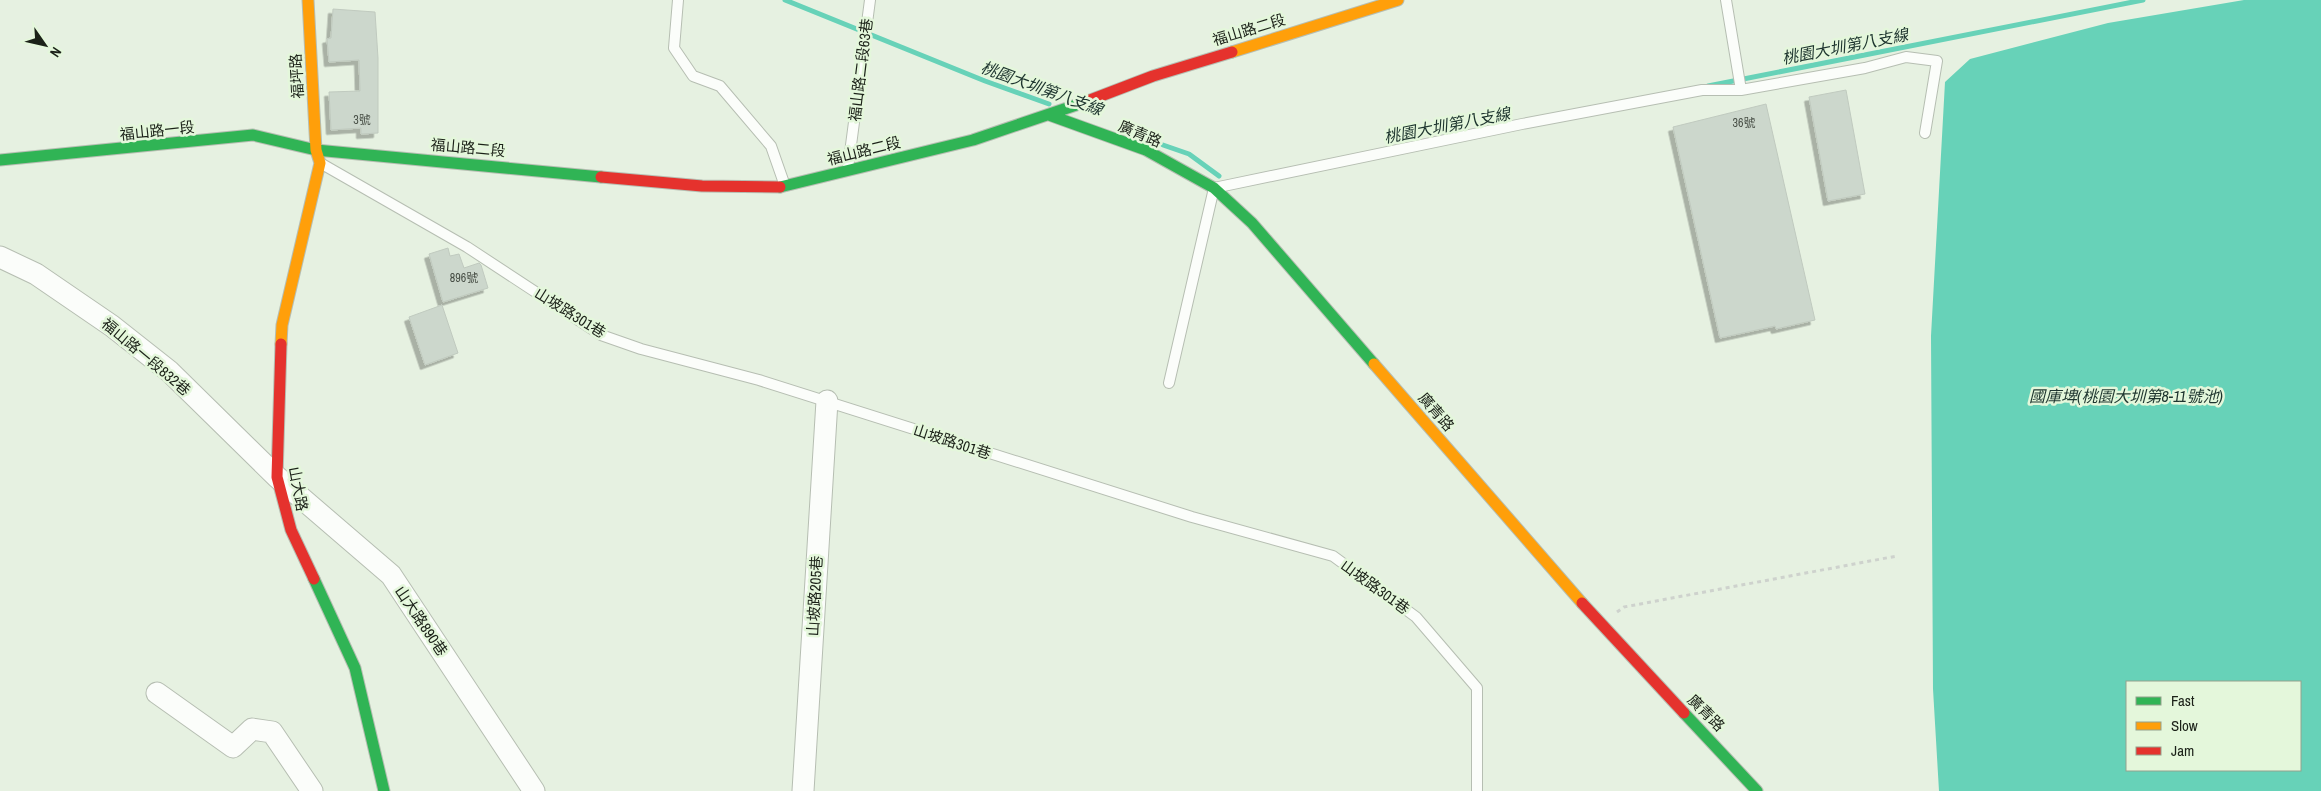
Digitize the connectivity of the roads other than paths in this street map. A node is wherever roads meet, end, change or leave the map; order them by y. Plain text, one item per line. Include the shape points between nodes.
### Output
1 (308, 0) edge
2 (678, 0) edge
3 (870, 0) edge
4 (1398, 0) edge
5 (1726, 0) edge
6 (1741, 90) junction
7 (1048, 115) junction
8 (1925, 133) dead end
9 (316, 150) junction
10 (0, 160) edge
11 (320, 162) junction
12 (848, 169) junction
13 (785, 187) junction
14 (1214, 188) junction
15 (0, 257) edge
16 (1169, 383) dead end
17 (827, 401) junction
18 (277, 477) junction
19 (157, 693) dead end
20 (312, 791) edge
21 (384, 791) edge
22 (534, 791) edge
23 (803, 791) edge
24 (1478, 791) edge
25 (1757, 791) edge

1 - 9 street, 福坪路
2 - 13 lane via 674,48 693,76 720,86 771,146
3 - 12 lane, 福山路二段63巷
4 - 7 street, 福山路二段 via 1153,76
5 - 6 lane
6 - 8 lane via 1865,68 1906,57 1937,61
6 - 14 lane via 1702,90
7 - 12 street, 福山路二段 via 973,140
7 - 14 street, 廣青路 via 1146,150
9 - 10 street, 福山路一段 via 253,135
9 - 11 street
9 - 13 street, 福山路二段 via 702,186
11 - 17 lane, 山坡路301巷 via 467,247 601,335
11 - 18 street, 山大路 via 282,325
12 - 13 street, 福山路二段
14 - 16 lane
14 - 25 street, 廣青路 via 1252,223 1601,624
15 - 18 street, 福山路一段832巷 via 36,274 112,326 169,371
17 - 23 street, 山坡路205巷
17 - 24 lane, 山坡路301巷 via 1192,517 1333,556 1416,617 1477,688
18 - 21 street, 山大路 via 291,530 355,668
18 - 22 street, 山大路890巷 via 391,575
19 - 20 street via 232,747 252,729 272,732

